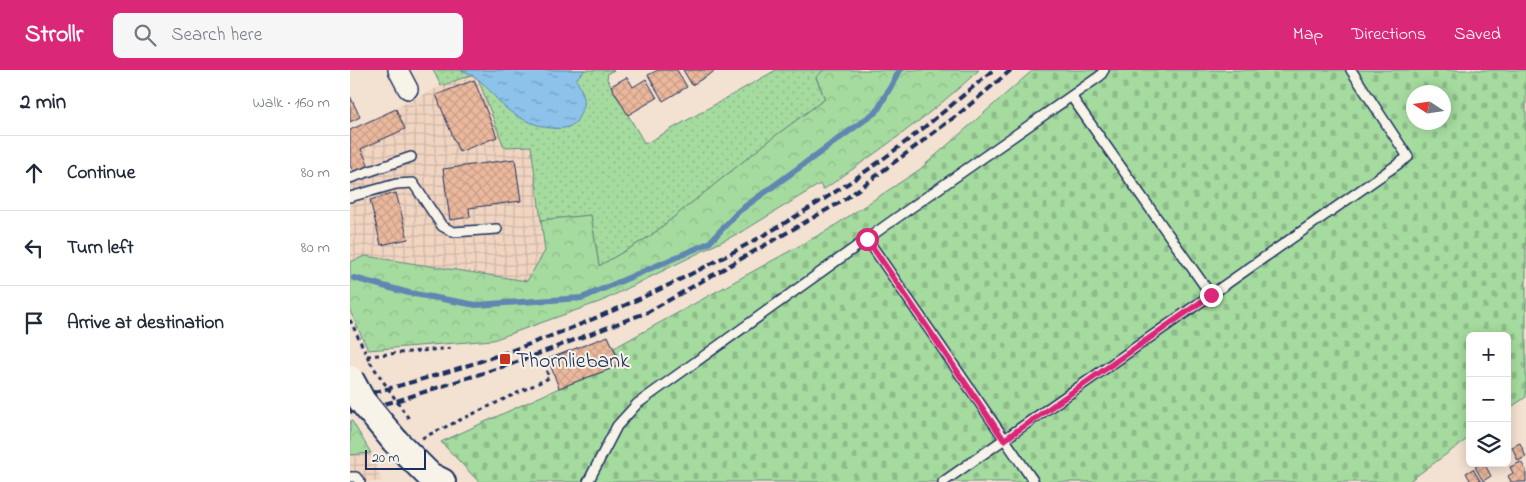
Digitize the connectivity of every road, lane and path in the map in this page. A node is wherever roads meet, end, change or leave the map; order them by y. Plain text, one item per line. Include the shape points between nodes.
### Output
1 (398, 70) edge
2 (1104, 70) edge
3 (1351, 70) edge
4 (408, 89) dead end
5 (1071, 96) junction
6 (411, 156) dead end
7 (350, 178) edge
8 (350, 197) edge
9 (497, 229) dead end
10 (867, 239) junction
11 (1211, 295) junction
12 (350, 320) edge
13 (453, 348) dead end
14 (366, 356) junction
15 (546, 368) dead end
16 (350, 379) edge
17 (404, 433) junction
18 (421, 438) dead end
19 (1004, 440) junction
20 (350, 477) edge
21 (434, 480) edge
22 (360, 482) edge
23 (588, 482) edge
24 (943, 482) edge
25 (1034, 482) edge

1 - 4 street
2 - 5 lane
3 - 11 lane via 1408,157
5 - 10 lane
5 - 11 lane
6 - 7 lane
8 - 9 lane via 396,184 413,183 442,226 453,232
10 - 19 lane
10 - 23 lane via 638,404 617,426
11 - 19 lane
12 - 14 path
13 - 14 path
14 - 17 path, bridge
15 - 18 path via 549,378
16 - 17 main road, bridge via 362,401
17 - 21 main road
19 - 24 lane
19 - 25 lane
20 - 22 lane

